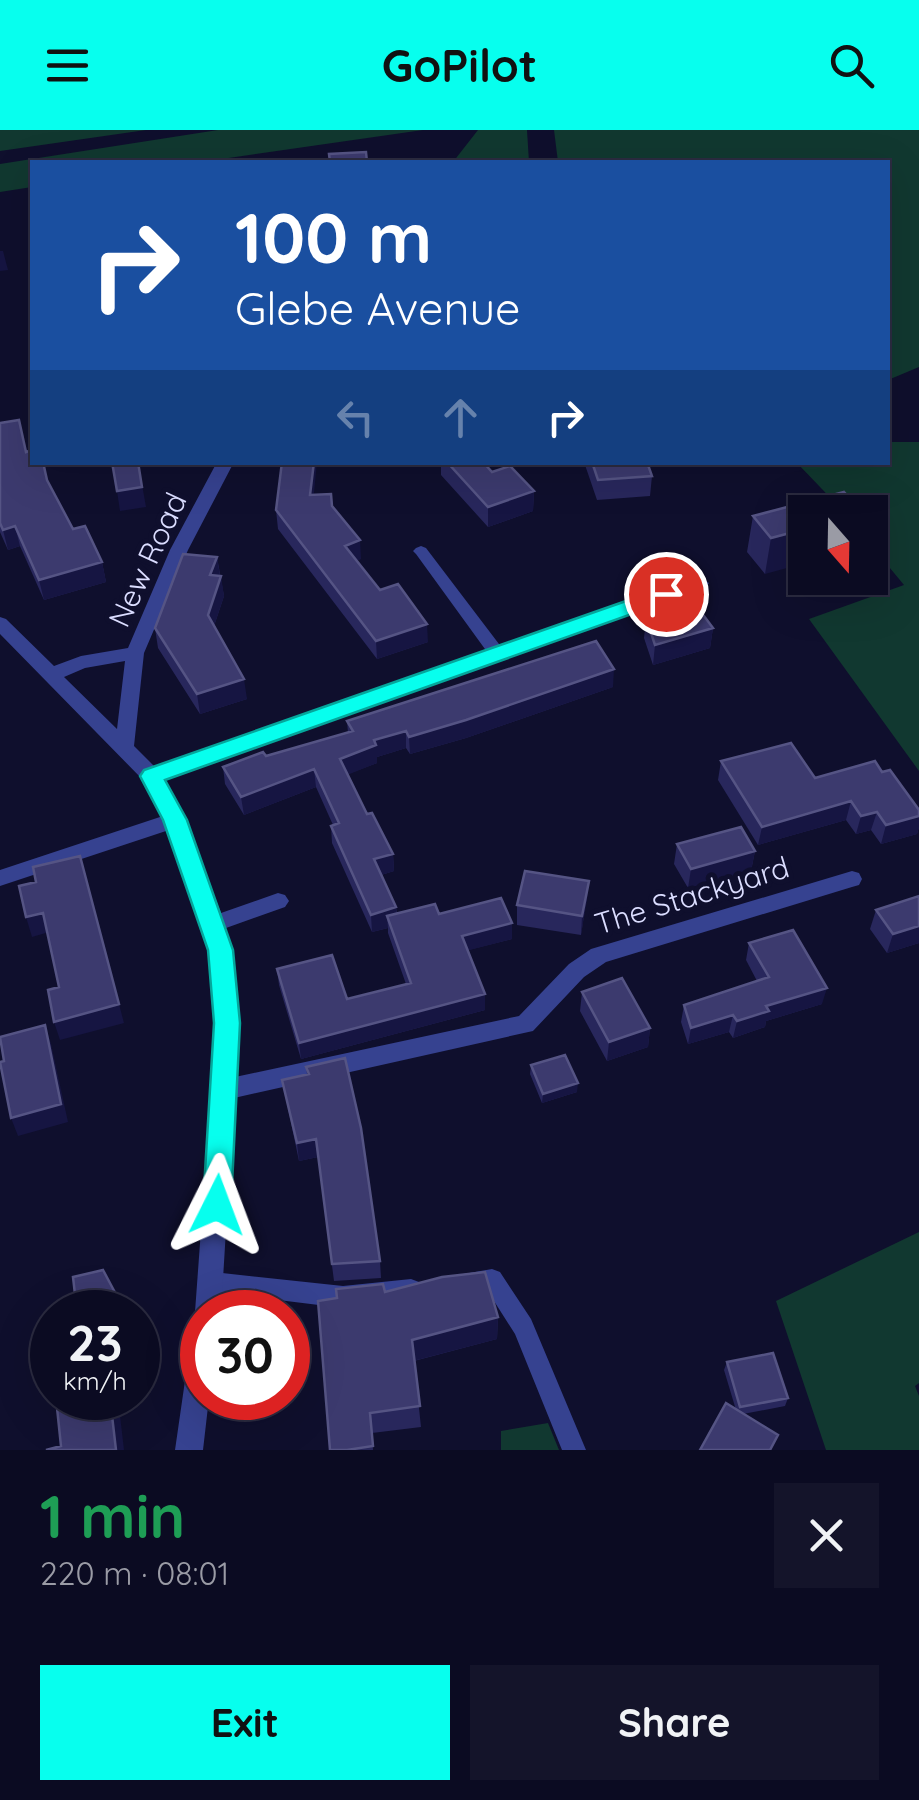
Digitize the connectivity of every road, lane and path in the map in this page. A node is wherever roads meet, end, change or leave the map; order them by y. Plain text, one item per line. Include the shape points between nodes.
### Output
1 (224, 465) edge
2 (421, 551) dead end
3 (700, 583) dead end
4 (0, 623) edge
5 (496, 652) junction
6 (135, 654) junction
7 (53, 674) junction
8 (125, 745) junction
9 (152, 776) junction
10 (175, 820) junction
11 (0, 878) edge
12 (852, 878) dead end
13 (278, 902) dead end
14 (214, 924) junction
15 (223, 1090) junction
16 (212, 1282) junction
17 (211, 1290) edge
18 (193, 1420) edge
19 (189, 1450) edge
20 (574, 1450) edge

1 - 6 street, New Road
2 - 5 lane
3 - 5 street
4 - 7 street
5 - 9 street
6 - 7 street via 80,662
6 - 8 street, New Road
7 - 8 street
8 - 9 street
9 - 10 street
10 - 11 street
10 - 14 street
12 - 15 street, The Stackyard via 599,954 577,966 525,1024
13 - 14 street
14 - 15 street via 227,1023
15 - 16 street
16 - 17 street
16 - 20 lane via 343,1297 492,1279 523,1327
18 - 19 street

